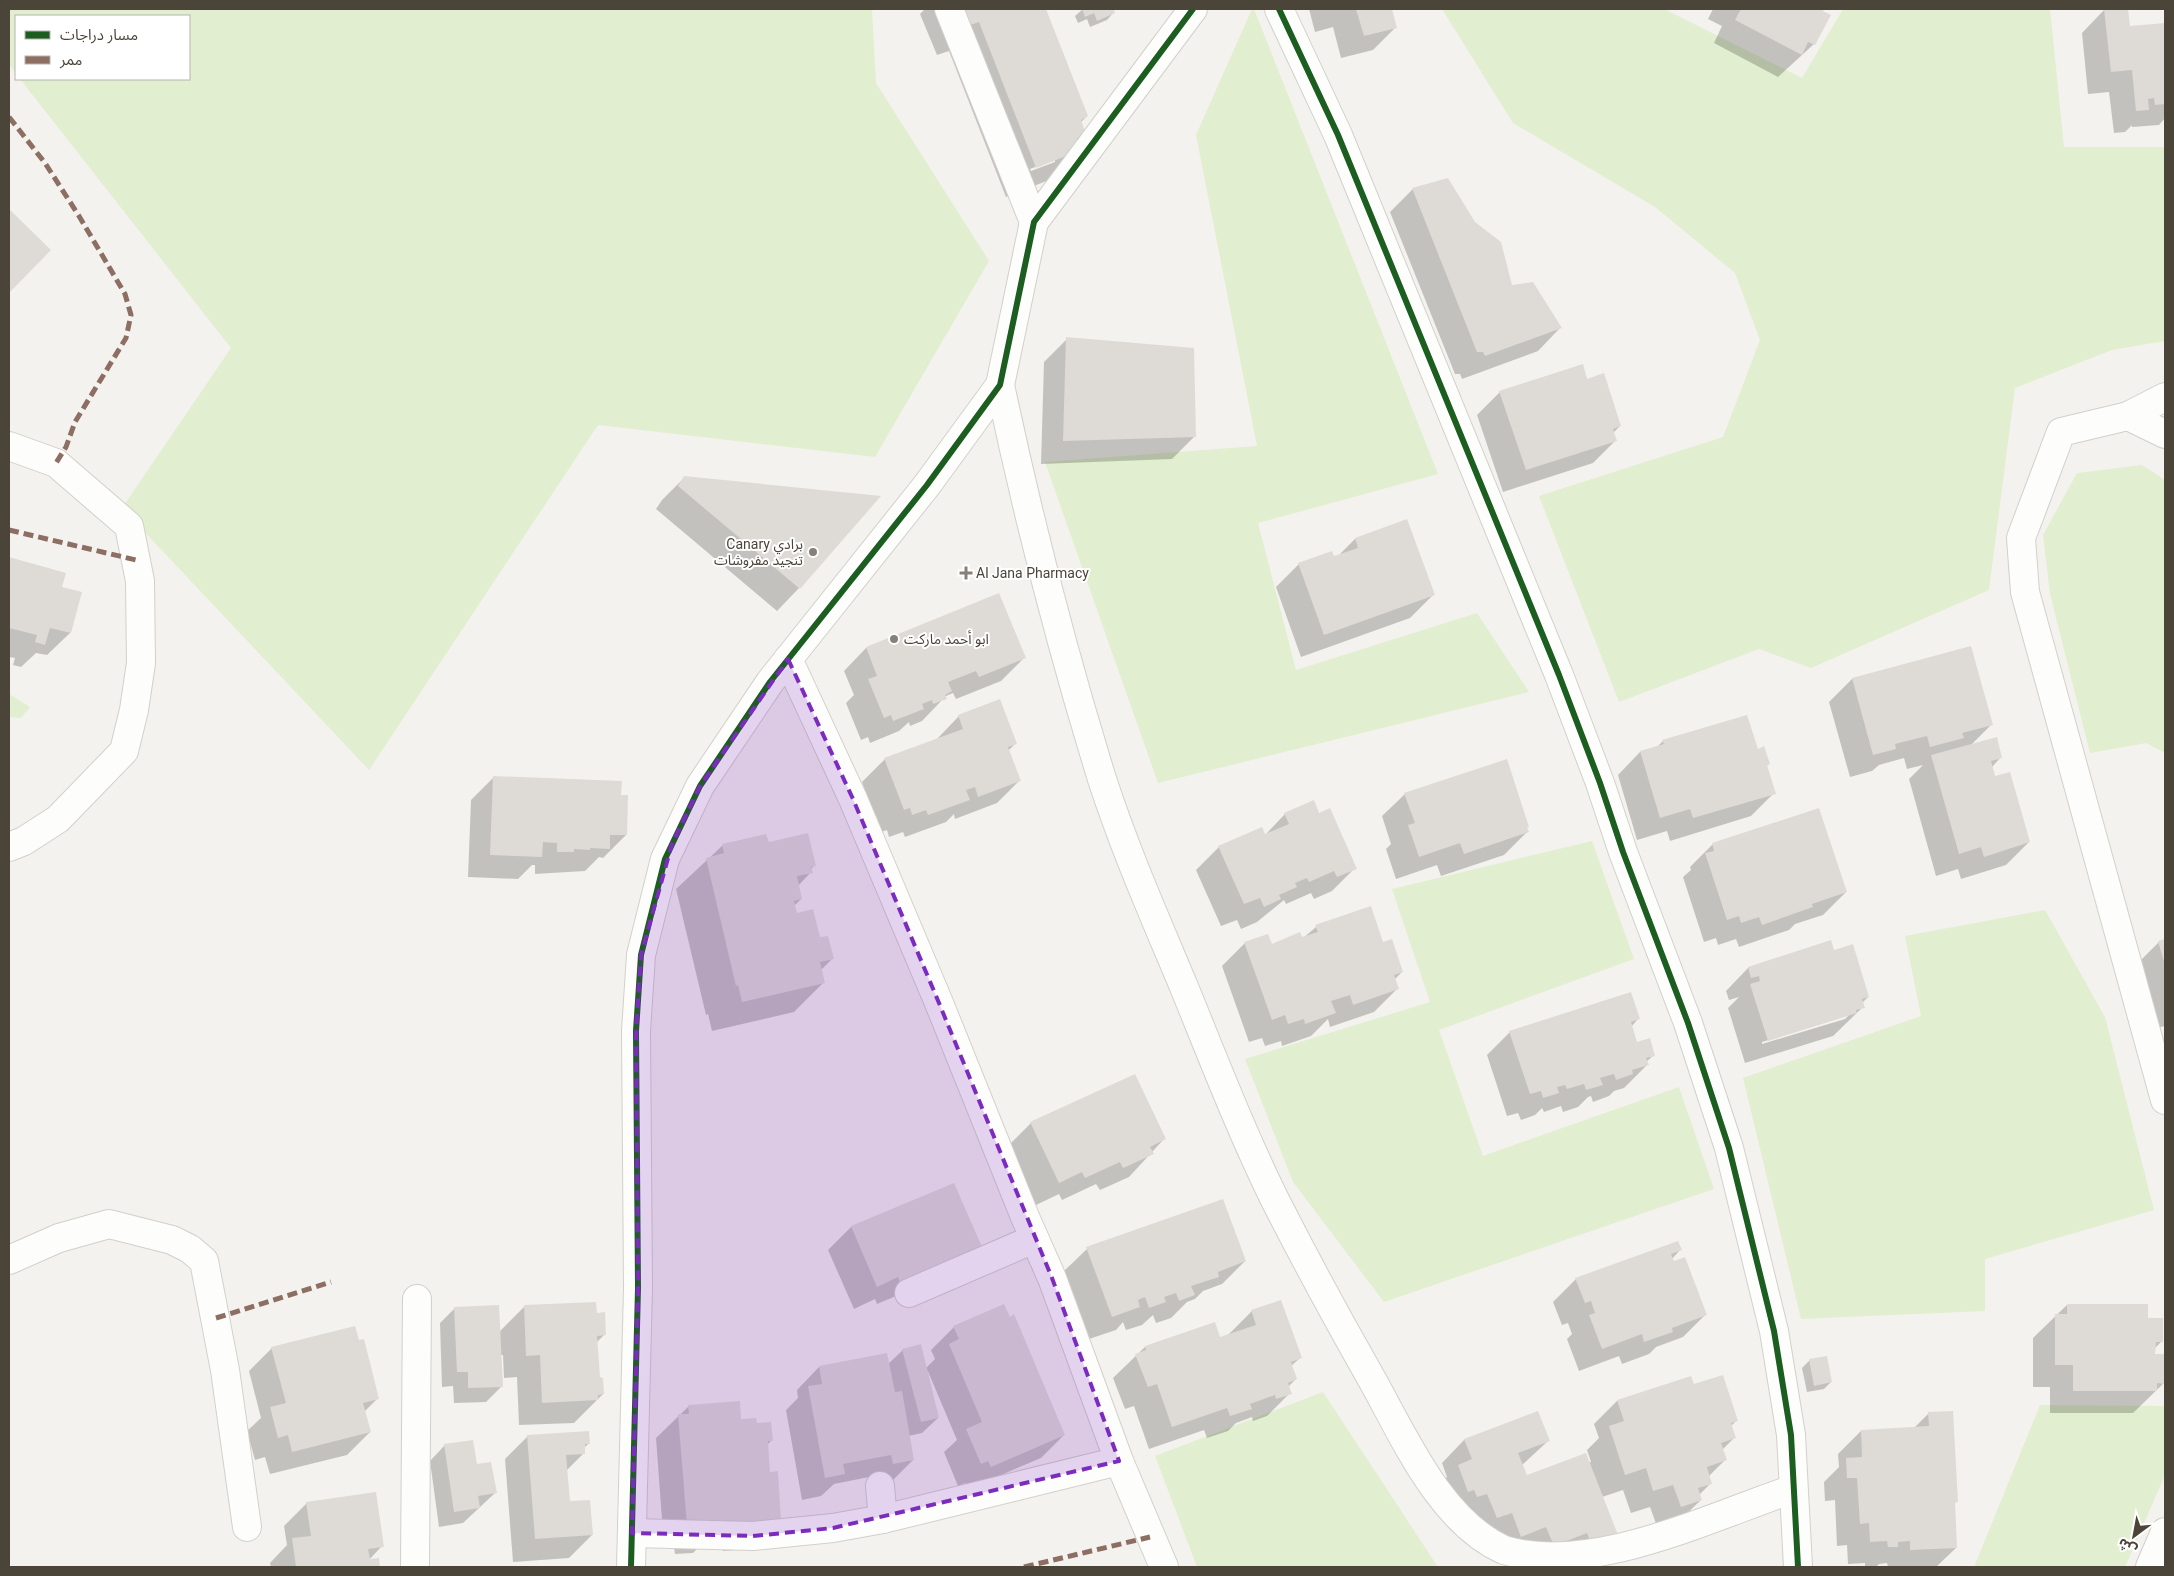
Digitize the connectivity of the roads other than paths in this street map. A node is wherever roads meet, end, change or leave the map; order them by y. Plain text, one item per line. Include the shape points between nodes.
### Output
1 (949, 9) edge
2 (1193, 9) edge
3 (1279, 9) edge
4 (1034, 222) junction
5 (1000, 385) junction
6 (2165, 397) edge
7 (2128, 416) junction
8 (2165, 434) edge
9 (9, 446) edge
10 (788, 659) junction
11 (9, 847) edge
12 (2165, 1100) edge
13 (1034, 1239) junction
14 (9, 1260) edge
15 (909, 1293) dead end
16 (417, 1299) dead end
17 (1119, 1461) junction
18 (880, 1486) dead end
19 (1793, 1489) junction
20 (884, 1519) junction
21 (247, 1527) dead end
22 (2165, 1532) edge
23 (632, 1533) junction
24 (416, 1567) edge
25 (631, 1567) edge
26 (1164, 1567) edge
27 (1798, 1567) edge
28 (2150, 1567) edge

1 - 4 street
2 - 4 street
3 - 19 street via 1338,134 1559,675 1688,1023 1729,1148 1774,1331 1791,1435
4 - 5 street
5 - 10 street via 926,485
5 - 19 street via 1019,475 1069,666 1103,782 1144,897 1274,1197 1406,1445 1442,1498 1484,1540 1533,1560 1556,1562 1605,1557 1652,1544
6 - 7 street
7 - 8 street
7 - 12 street via 2061,432 2021,538 2025,592
9 - 11 street via 56,463 129,526 140,581 141,663 124,751 58,818
10 - 13 street via 886,875
10 - 23 street via 700,786 665,859 641,955 636,1031 638,1288
13 - 15 street
13 - 17 street via 1052,1278
14 - 21 street via 60,1238 109,1224 172,1240 204,1261 225,1370
16 - 24 street
17 - 20 street
17 - 26 street
18 - 20 street
19 - 27 street
20 - 23 street via 753,1536
22 - 28 street
23 - 25 street

